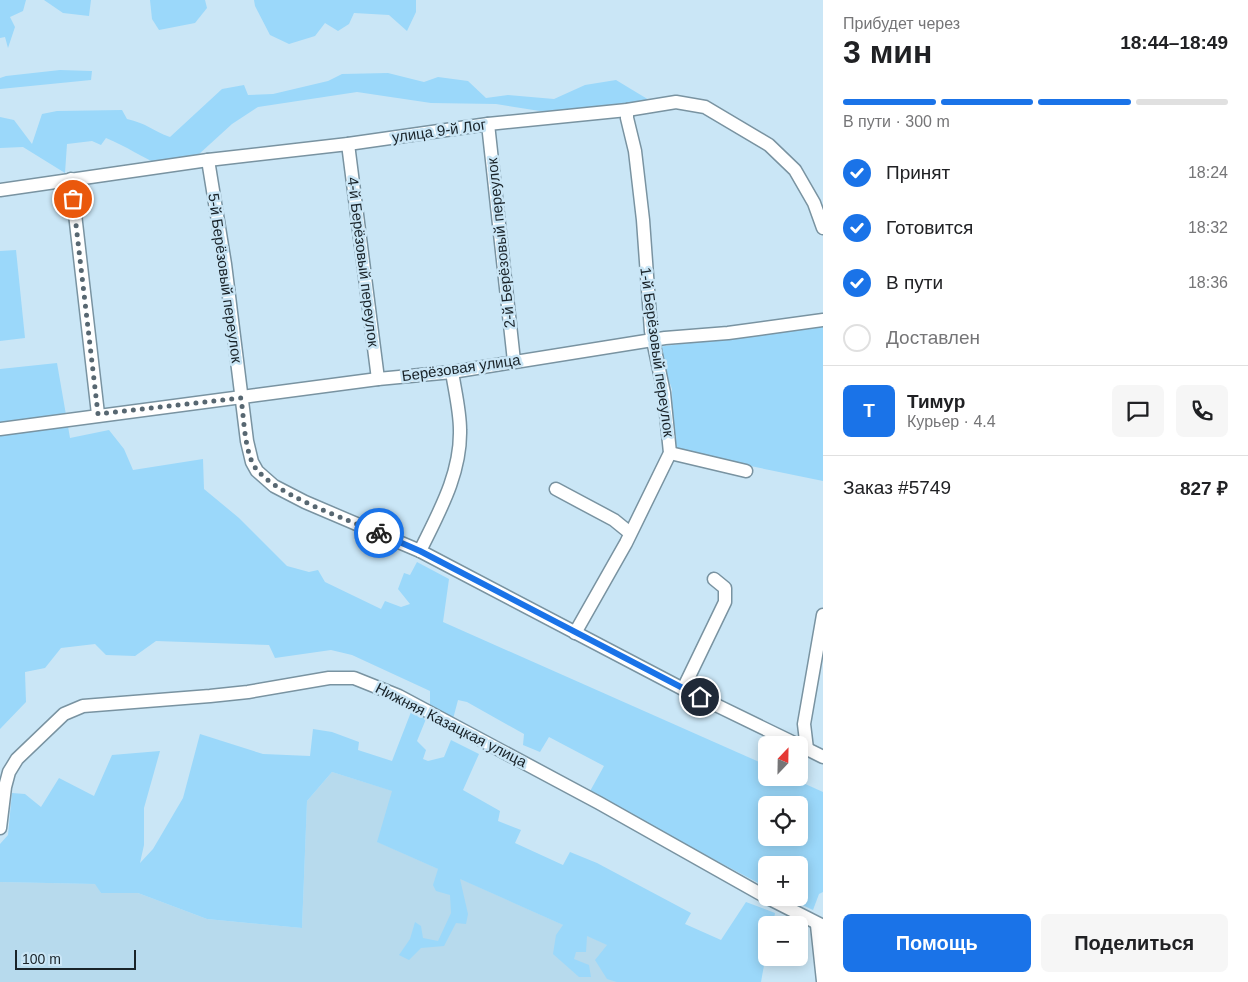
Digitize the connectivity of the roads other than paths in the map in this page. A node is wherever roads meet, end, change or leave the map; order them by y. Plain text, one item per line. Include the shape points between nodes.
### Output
1 (627, 110) junction
2 (488, 124) junction
3 (348, 144) junction
4 (208, 160) junction
5 (71, 179) junction
6 (0, 190) edge
7 (823, 228) edge
8 (823, 320) edge
9 (653, 340) junction
10 (514, 361) junction
11 (452, 372) junction
12 (378, 379) junction
13 (241, 398) junction
14 (98, 414) junction
15 (0, 429) edge
16 (670, 452) junction
17 (746, 471) dead end
18 (556, 489) dead end
19 (630, 533) junction
20 (420, 551) junction
21 (714, 579) dead end
22 (823, 615) edge
23 (575, 633) junction
24 (820, 645) edge
25 (683, 689) junction
26 (779, 736) edge
27 (802, 736) edge
28 (808, 750) edge
29 (823, 757) edge
30 (0, 828) edge
31 (758, 892) edge
32 (783, 906) edge
33 (820, 926) edge
34 (823, 981) edge

1 - 2 street, улица 9-й Лог
1 - 7 street, улица 9-й Лог via 676,102 705,107 733,123 769,145 796,170
1 - 9 street, 1-й Берёзовый переулок via 637,171
2 - 3 street, улица 9-й Лог
2 - 10 street, 2-й Берёзовый переулок
3 - 4 street, улица 9-й Лог
3 - 12 street, 4-й Берёзовый переулок
4 - 5 street, улица 9-й Лог
4 - 13 street, 5-й Берёзовый переулок
5 - 6 street, улица 9-й Лог
5 - 14 street
8 - 9 street, Берёзовая улица
9 - 10 street, Берёзовая улица
9 - 16 street, 1-й Берёзовый переулок via 664,393
10 - 11 street, Берёзовая улица
11 - 12 street, Берёзовая улица
11 - 20 street via 460,430 458,454 452,480
12 - 13 street, Берёзовая улица
13 - 14 street, Берёзовая улица
13 - 20 street, 5-й Берёзовый переулок via 252,462 274,486
14 - 15 street, Берёзовая улица
16 - 17 street
16 - 19 street, 1-й Берёзовый переулок
18 - 19 street via 614,520
19 - 23 street, 1-й Берёзовый переулок
20 - 23 street, 5-й Берёзовый переулок
21 - 25 street via 725,588 725,602
22 - 24 street
23 - 25 street, 5-й Берёзовый переулок
24 - 27 street
25 - 26 street, 5-й Берёзовый переулок
28 - 29 street, 5-й Берёзовый переулок
30 - 31 street, Нижняя Казацкая улица via 9,772 17,759 64,714 83,706 210,696 329,678 354,678 399,696
32 - 33 street, Нижняя Казацкая улица
33 - 34 street, Нижняя Казацкая улица

